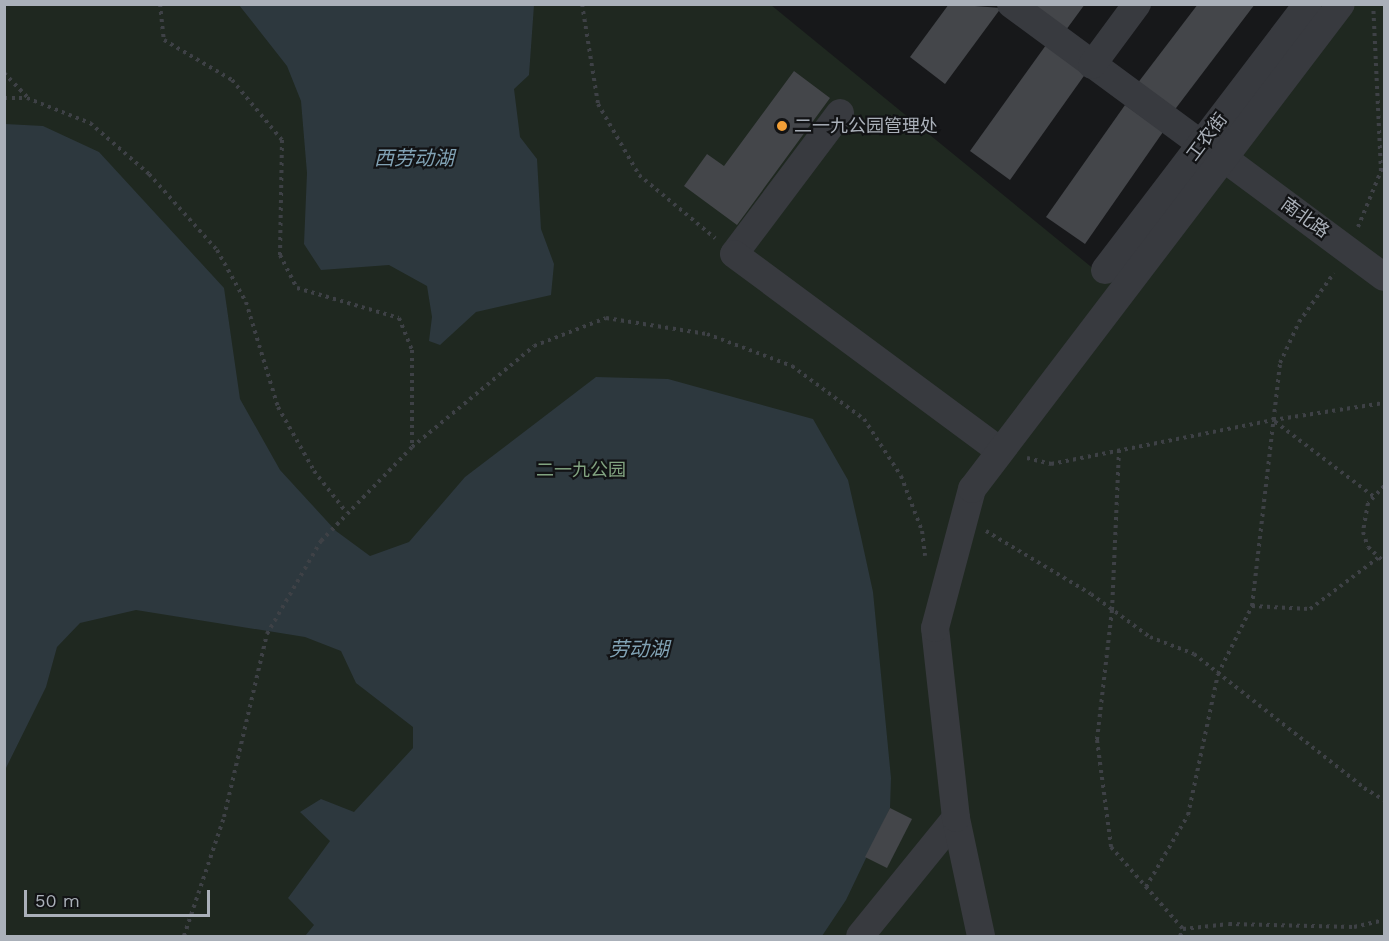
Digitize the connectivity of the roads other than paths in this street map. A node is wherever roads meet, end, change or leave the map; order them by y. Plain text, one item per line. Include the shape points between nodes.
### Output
1 (1011, 4) edge
2 (1137, 4) edge
3 (1308, 4) edge
4 (1341, 4) edge
5 (1092, 65) junction
6 (840, 113) dead end
7 (1201, 144) junction
8 (1225, 159) junction
9 (1106, 270) dead end
10 (1384, 277) edge
11 (1000, 451) junction
12 (956, 818) junction
13 (860, 936) edge
14 (981, 936) edge

1 - 5 street
2 - 5 street
3 - 7 street, 工农街
4 - 8 street
5 - 7 street
6 - 11 street via 734,254
7 - 9 street, 工农街
8 - 10 street, 南北路
8 - 11 street
11 - 12 street via 972,489 934,628
12 - 13 street
12 - 14 street

